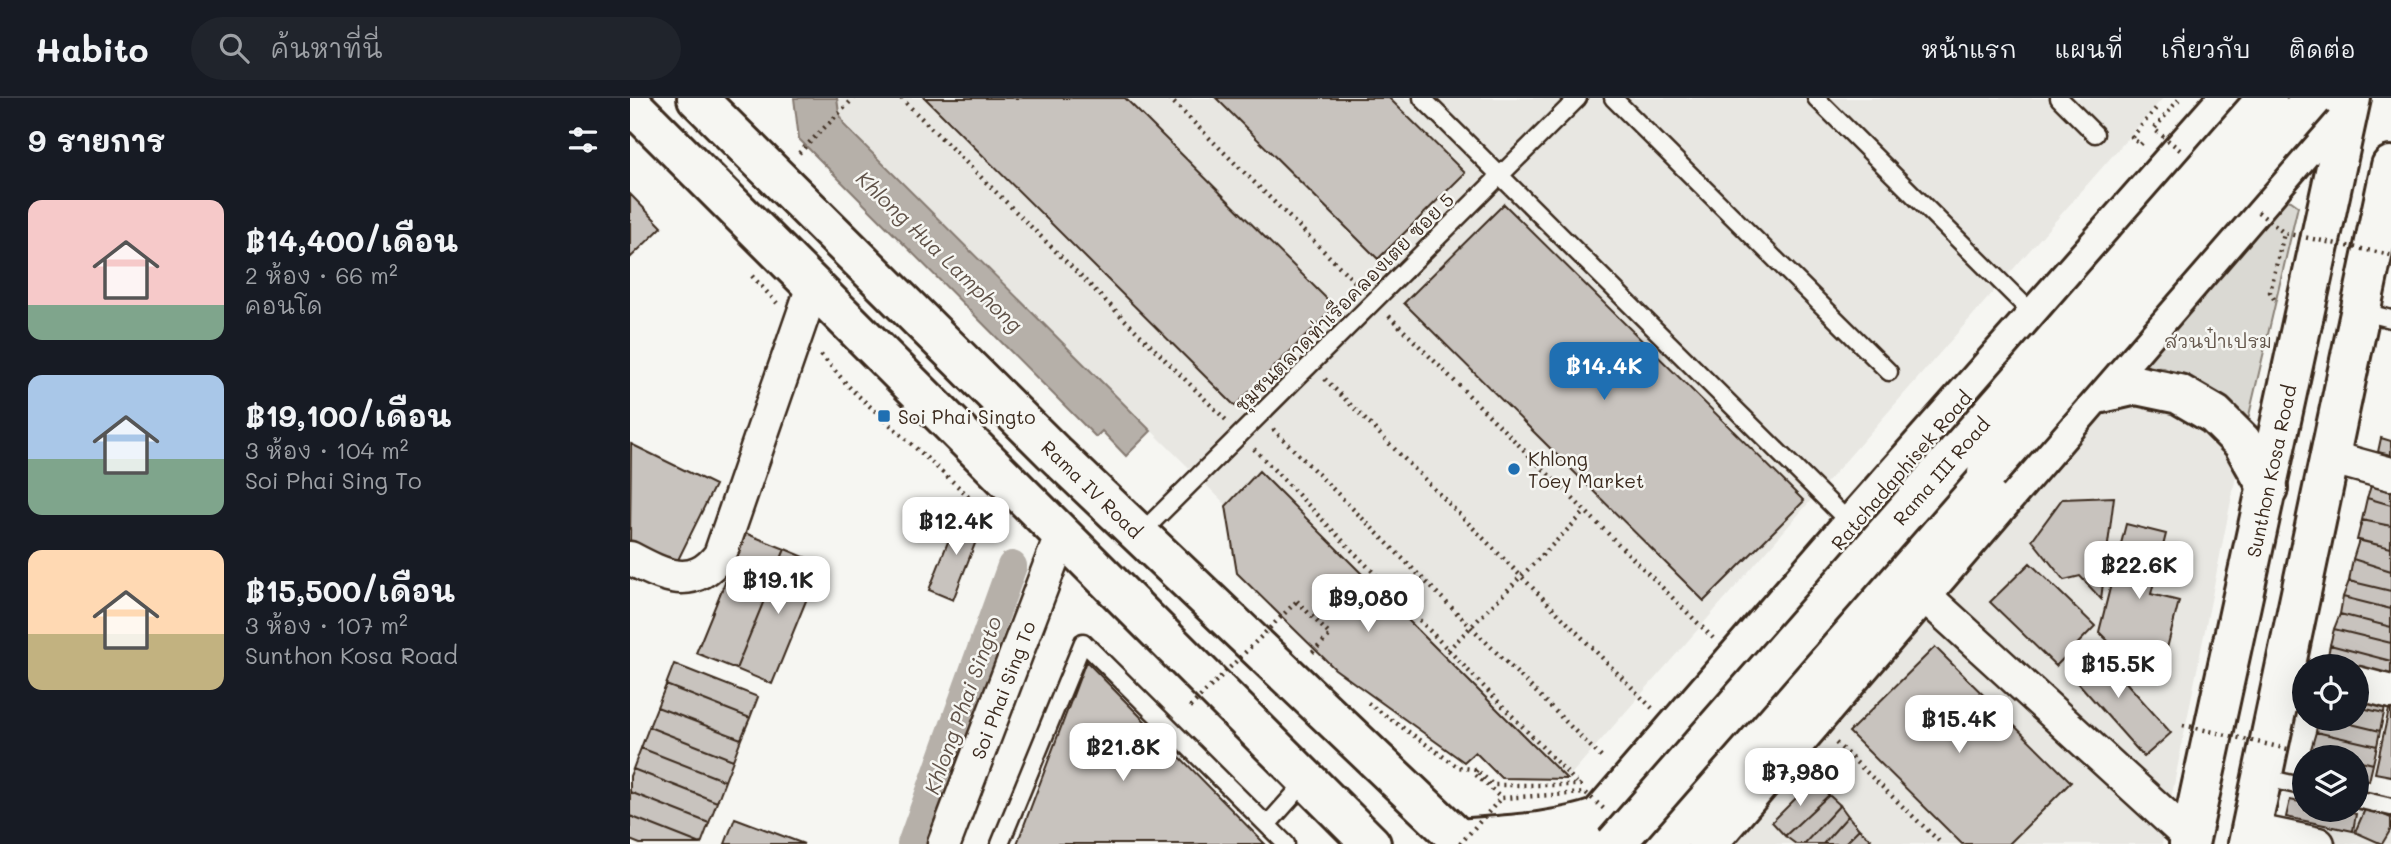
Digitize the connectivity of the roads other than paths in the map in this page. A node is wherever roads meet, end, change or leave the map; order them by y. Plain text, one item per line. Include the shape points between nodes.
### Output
1 (697, 98) edge
2 (1422, 98) edge
3 (1578, 98) edge
4 (1613, 98) edge
5 (1816, 98) edge
6 (2059, 98) edge
7 (2267, 98) edge
8 (2313, 98) edge
9 (2349, 98) edge
10 (630, 103) edge
11 (2215, 103) edge
12 (2095, 134) dead end
13 (2391, 166) edge
14 (1500, 176) junction
15 (813, 286) junction
16 (2376, 315) edge
17 (2036, 317) junction
18 (1889, 372) dead end
19 (2093, 395) junction
20 (2329, 457) junction
21 (2391, 474) edge
22 (2268, 488) junction
23 (1852, 525) junction
24 (1139, 535) junction
25 (1061, 536) junction
26 (630, 558) edge
27 (1923, 594) junction
28 (2297, 654) edge
29 (2292, 677) edge
30 (2369, 686) edge
31 (2391, 692) edge
32 (2262, 777) junction
33 (1307, 780) junction
34 (2292, 784) edge
35 (2369, 802) edge
36 (2391, 807) edge
37 (1268, 825) junction
38 (1599, 829) edge
39 (2249, 837) edge
40 (1461, 842) edge
41 (2190, 842) edge
42 (944, 844) edge
43 (1000, 844) edge
44 (1286, 844) edge
45 (1371, 844) edge
46 (1664, 844) edge
47 (1707, 844) edge
48 (2318, 844) edge

1 - 24 main road, Rama IV Road
2 - 14 lane
3 - 14 lane, ชุมชนตลาดท่าเรือคลองเตย ซอย 5
4 - 18 lane
5 - 17 lane
6 - 12 lane
7 - 38 main road, Rama III Road, bridge
8 - 46 main road, Rama III Road, bridge
9 - 19 main road
9 - 22 main road, Sunthon Kosa Road
10 - 15 main road
11 - 17 main road, Ratchadaphisek Road
13 - 16 main road
14 - 23 lane
14 - 24 lane, ชุมชนตลาดท่าเรือคลองเตย ซอย 5
15 - 25 main road
15 - 26 street via 720,555 710,568 687,579 652,570
16 - 20 main road
17 - 23 main road, Ratchadaphisek Road
19 - 22 main road via 2136,385 2179,394 2215,415 2242,442
19 - 27 main road
20 - 21 street
20 - 28 main road
22 - 41 main road, Sunthon Kosa Road
23 - 38 main road, Ratchadaphisek Road via 1736,661 1656,717
24 - 40 main road, Rama IV Road
25 - 33 main road
25 - 42 street, Soi Phai Sing To
27 - 41 street
27 - 47 main road
29 - 32 main road
30 - 31 street
32 - 34 lane
32 - 39 main road
33 - 37 lane
33 - 45 main road
35 - 36 lane
37 - 43 lane via 1083,642
37 - 44 lane
38 - 40 main road via 1573,827
39 - 48 street

